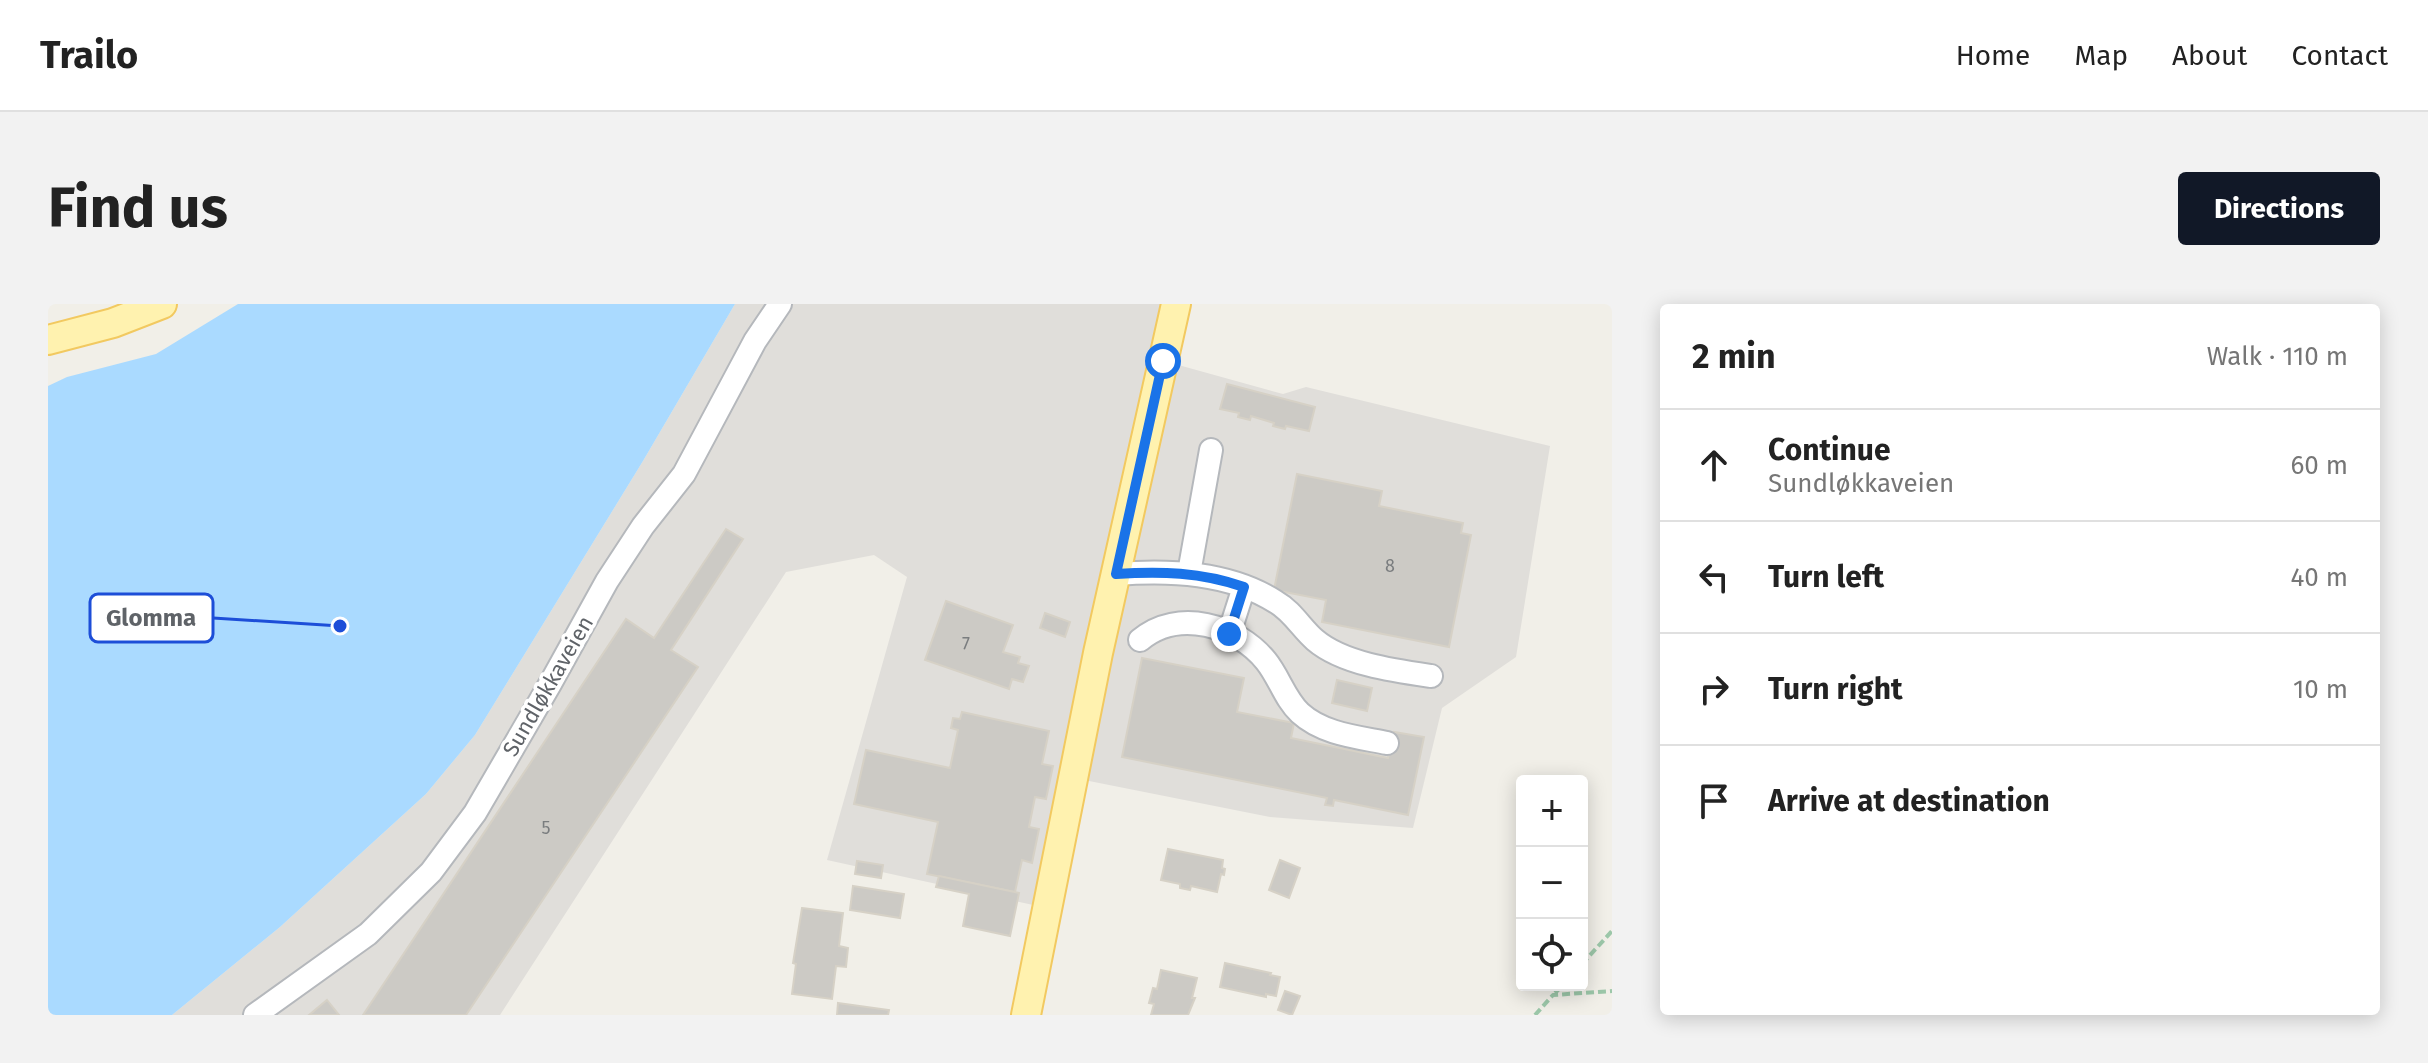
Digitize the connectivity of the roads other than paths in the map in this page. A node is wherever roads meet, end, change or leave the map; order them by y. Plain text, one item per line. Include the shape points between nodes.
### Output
1 (162, 304) edge
2 (780, 304) edge
3 (1176, 304) edge
4 (48, 340) edge
5 (1211, 450) dead end
6 (1189, 573) junction
7 (1116, 574) junction
8 (1244, 587) junction
9 (1229, 634) junction
10 (1140, 640) dead end
11 (1431, 676) dead end
12 (1387, 743) dead end
13 (255, 1015) edge
14 (1026, 1015) edge

1 - 4 main road
2 - 13 street, Sundløkkaveien via 684,474 607,581 475,813 431,872 368,934
3 - 7 main road
5 - 6 street
6 - 7 street
6 - 8 street
7 - 14 main road
8 - 9 street
8 - 11 street via 1276,602 1328,649 1396,671
9 - 10 street via 1203,623 1171,623
9 - 12 street via 1248,642 1267,662 1300,713 1340,734

